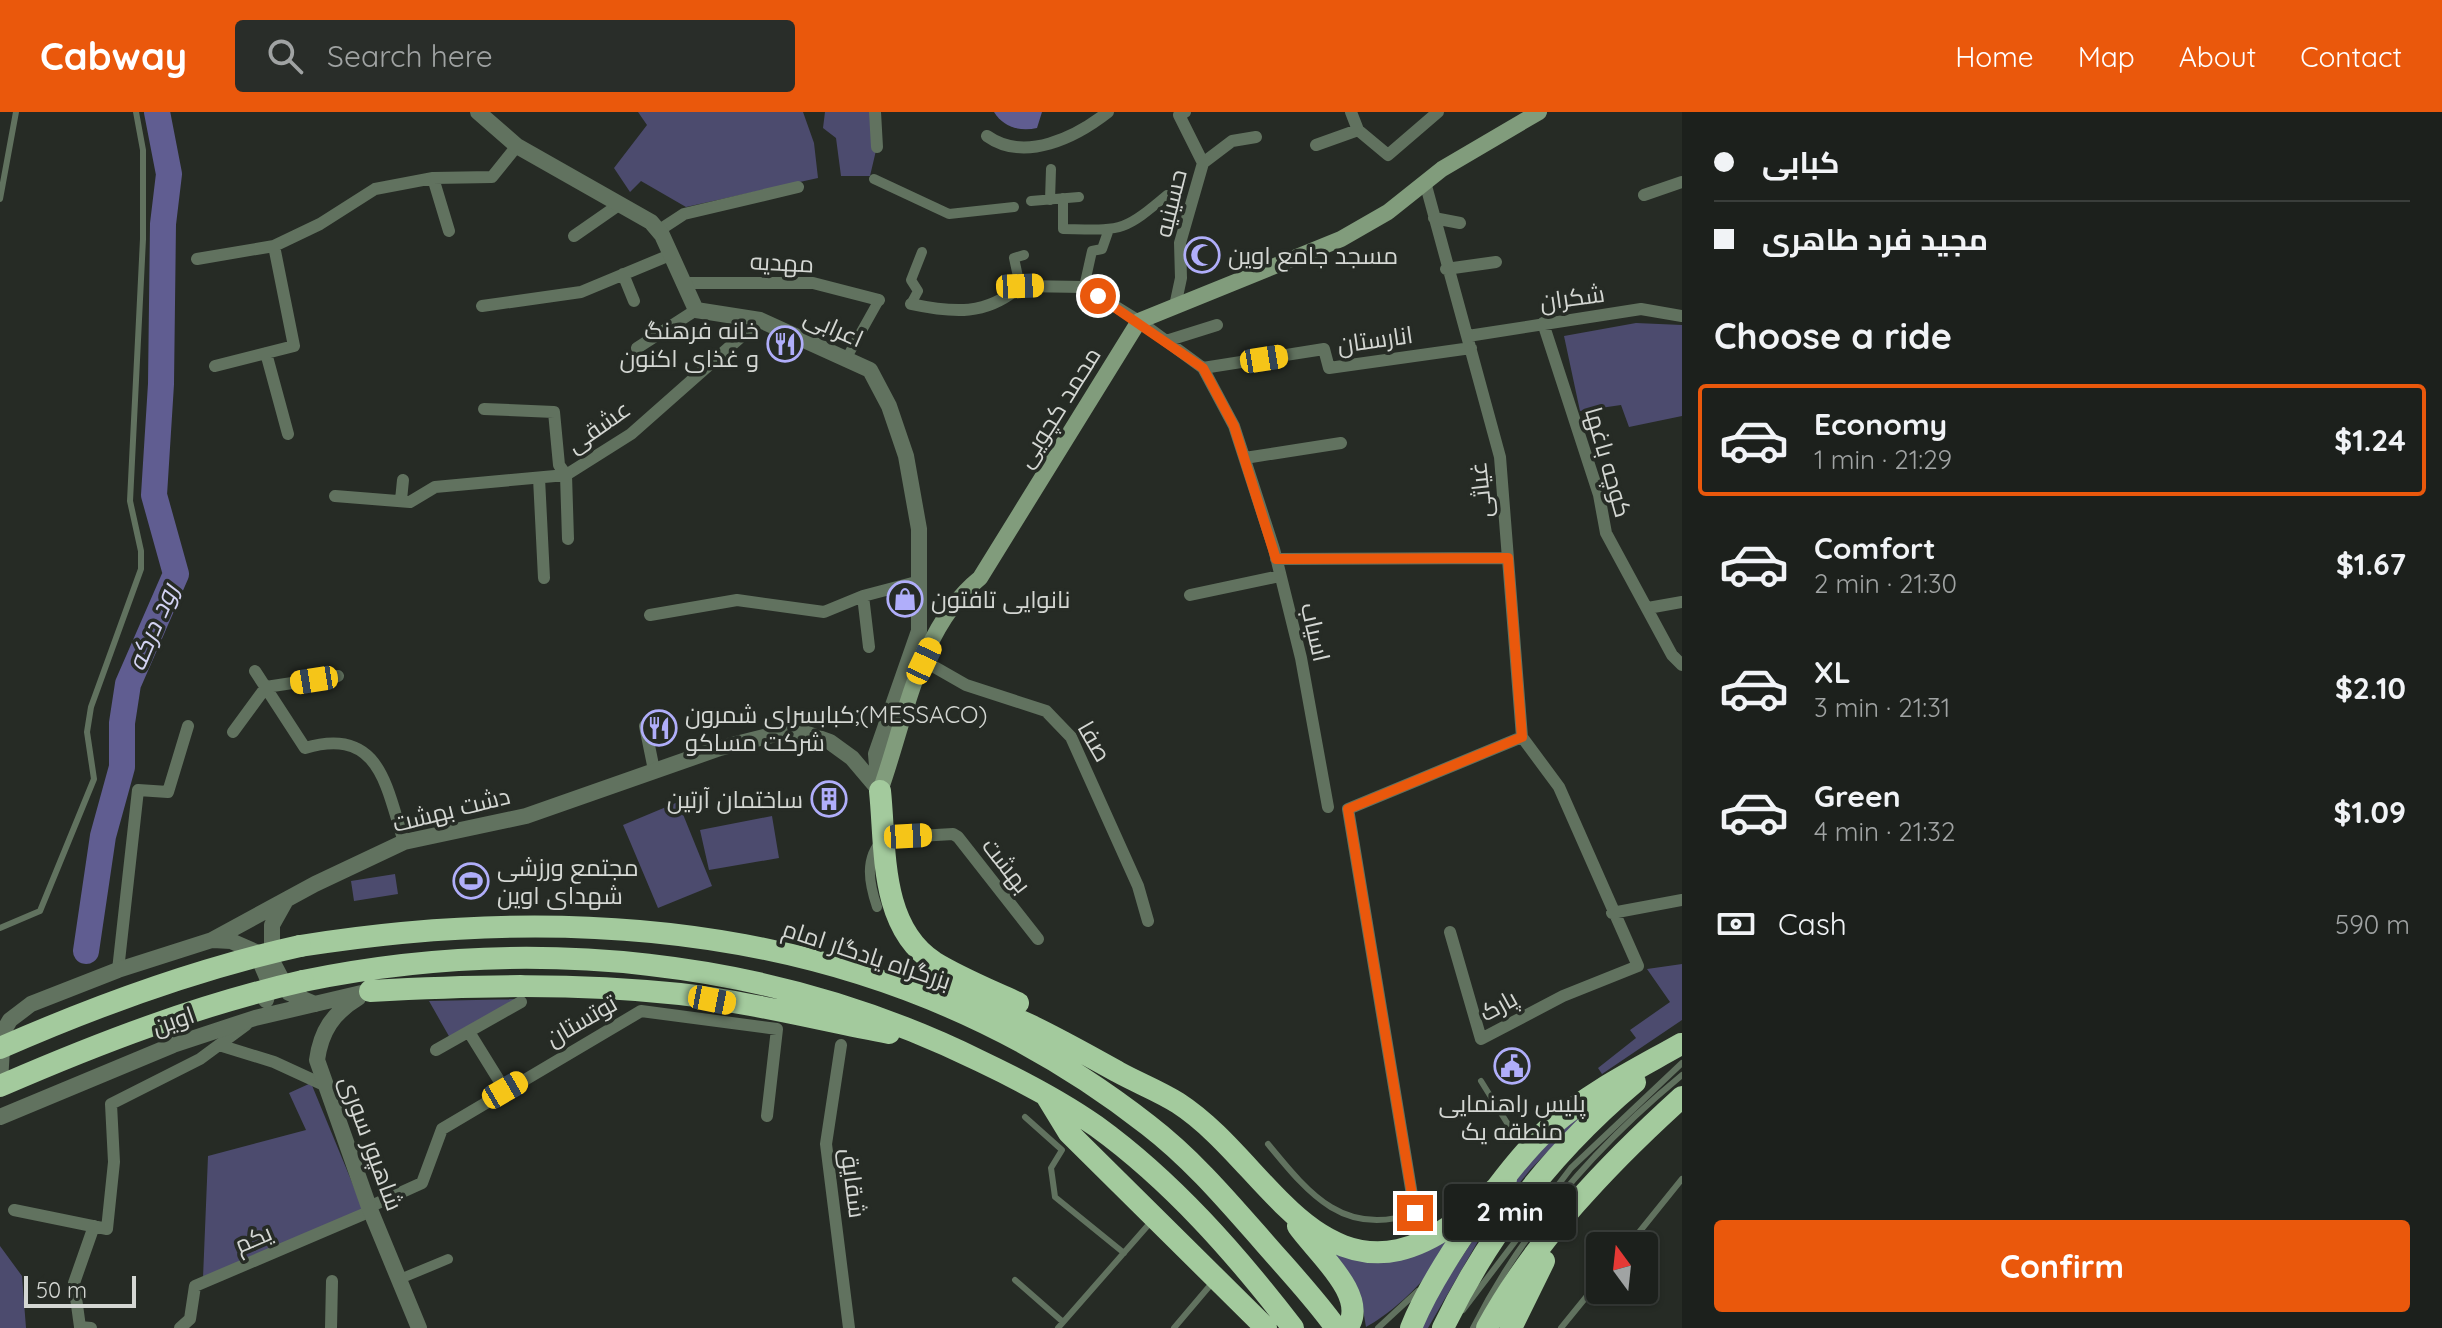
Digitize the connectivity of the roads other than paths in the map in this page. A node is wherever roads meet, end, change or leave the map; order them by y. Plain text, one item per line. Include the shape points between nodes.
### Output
1 (16, 112) edge
2 (136, 112) edge
3 (478, 112) edge
4 (875, 112) edge
5 (1108, 112) edge
6 (1351, 112) edge
7 (1438, 112) edge
8 (1539, 112) edge
9 (1182, 114) edge
10 (1358, 130) junction
11 (987, 136) dead end
12 (1256, 137) dead end
13 (1316, 145) dead end
14 (517, 146) junction
15 (877, 147) dead end
16 (1203, 163) junction
17 (1051, 169) dead end
18 (433, 178) junction
19 (874, 179) dead end
20 (1425, 182) junction
21 (1682, 182) edge
22 (798, 187) dead end
23 (1167, 195) dead end
24 (1644, 195) dead end
25 (1079, 197) dead end
26 (1063, 198) junction
27 (0, 199) edge
28 (1050, 200) junction
29 (1031, 201) dead end
30 (620, 204) junction
31 (1014, 207) dead end
32 (1434, 218) junction
33 (1460, 223) dead end
34 (1109, 229) junction
35 (449, 231) dead end
36 (658, 231) junction
37 (574, 236) dead end
38 (274, 246) junction
39 (922, 252) dead end
40 (670, 255) junction
41 (1024, 255) dead end
42 (197, 259) dead end
43 (1496, 262) dead end
44 (1446, 269) junction
45 (623, 274) junction
46 (682, 283) junction
47 (1020, 286) junction
48 (1084, 287) junction
49 (879, 300) joint
50 (634, 301) dead end
51 (911, 304) joint
52 (482, 306) dead end
53 (1175, 306) junction
54 (696, 310) junction
55 (1682, 316) edge
56 (760, 320) junction
57 (1139, 321) junction
58 (1543, 323) junction
59 (1217, 325) dead end
60 (1166, 341) junction
61 (1469, 342) junction
62 (637, 348) dead end
63 (266, 353) junction
64 (846, 359) junction
65 (215, 366) dead end
66 (1203, 368) junction
67 (484, 409) dead end
68 (288, 434) dead end
69 (1341, 443) dead end
70 (1245, 458) junction
71 (566, 475) junction
72 (539, 478) junction
73 (403, 480) dead end
74 (335, 496) dead end
75 (401, 500) junction
76 (568, 539) dead end
77 (1508, 558) junction
78 (1276, 559) junction
79 (1280, 576) junction
80 (544, 578) dead end
81 (920, 581) junction
82 (1190, 595) dead end
83 (863, 596) junction
84 (1682, 602) edge
85 (1648, 608) junction
86 (650, 615) dead end
87 (869, 647) dead end
88 (924, 661) junction
89 (1682, 665) edge
90 (255, 671) dead end
91 (338, 676) dead end
92 (266, 687) junction
93 (188, 726) dead end
94 (645, 726) dead end
95 (233, 732) dead end
96 (1522, 737) junction
97 (654, 770) junction
98 (880, 791) junction
99 (1328, 807) dead end
100 (885, 838) junction
101 (404, 842) junction
102 (287, 899) junction
103 (1682, 900) edge
104 (877, 907) dead end
105 (1612, 913) junction
106 (1148, 921) dead end
107 (0, 928) edge
108 (1450, 932) dead end
109 (1038, 939) dead end
110 (212, 940) junction
111 (118, 970) junction
112 (885, 985) junction
113 (370, 991) junction
114 (521, 1002) dead end
115 (31, 1004) junction
116 (315, 1004) junction
117 (0, 1018) edge
118 (255, 1018) junction
119 (469, 1032) junction
120 (944, 1043) junction
121 (1682, 1044) edge
122 (219, 1045) junction
123 (841, 1045) dead end
124 (436, 1050) dead end
125 (1, 1054) edge
126 (1682, 1063) edge
127 (1124, 1075) junction
128 (1682, 1075) edge
129 (1481, 1081) dead end
130 (0, 1084) edge
131 (324, 1085) junction
132 (67, 1086) junction
133 (505, 1090) junction
134 (1045, 1093) junction
135 (1682, 1097) edge
136 (767, 1116) dead end
137 (0, 1117) edge
138 (1025, 1117) dead end
139 (1537, 1142) junction
140 (1268, 1144) dead end
141 (1506, 1179) junction
142 (1682, 1179) edge
143 (1284, 1206) junction
144 (370, 1209) junction
145 (14, 1210) dead end
146 (1415, 1213) joint
147 (1156, 1216) junction
148 (1565, 1219) junction
149 (100, 1228) junction
150 (1639, 1232) edge
151 (1124, 1253) junction
152 (1450, 1256) junction
153 (448, 1259) dead end
154 (1217, 1277) junction
155 (400, 1279) junction
156 (1015, 1280) dead end
157 (332, 1281) dead end
158 (1586, 1297) edge
159 (1060, 1325) edge
160 (80, 1327) edge
161 (91, 1328) edge
162 (180, 1328) edge
163 (331, 1328) edge
164 (419, 1328) edge
165 (849, 1328) edge
166 (1174, 1328) edge
167 (1266, 1328) edge
168 (1293, 1328) edge
169 (1336, 1328) edge
170 (1347, 1328) edge
171 (1378, 1328) edge
172 (1411, 1328) edge
173 (1443, 1328) edge
174 (1473, 1328) edge
175 (1487, 1328) edge
176 (1511, 1328) edge
177 (1561, 1328) edge

1 - 27 lane
2 - 107 lane via 143,150 143,239 130,501 141,569 91,707 87,732 94,779 63,861 40,911
3 - 14 street
4 - 15 street
5 - 11 street via 1077,133 1037,146 1011,147
6 - 10 street
7 - 10 street via 1388,155
8 - 20 main road
9 - 16 street, حسینیه
10 - 13 street
12 - 16 street via 1232,141
14 - 18 street via 492,177
14 - 30 street
16 - 53 street, حسینیه via 1180,243
17 - 28 street
18 - 35 street
18 - 38 street via 375,189
19 - 31 street via 949,214
20 - 32 street, غیاثی
20 - 53 main road via 1388,212 1281,269
21 - 24 street
22 - 36 street via 684,214
23 - 34 street via 1141,219
25 - 26 street
26 - 28 street
26 - 34 street via 1063,229
28 - 29 street
30 - 36 street
30 - 37 street
32 - 33 street
32 - 44 street, غیاثی
34 - 48 street via 1102,249 1092,251
36 - 40 street
38 - 42 street
38 - 63 street via 294,346
39 - 51 street via 911,280 918,291
40 - 45 street
40 - 46 street
41 - 47 street via 1014,258
43 - 44 street
44 - 61 street, غیاثی
45 - 50 street
45 - 52 street via 581,292
46 - 49 street, مهدیه via 813,283
46 - 54 street
47 - 48 street
47 - 51 street via 1003,302 980,310 944,311
48 - 57 street
49 - 64 street
53 - 57 main road
54 - 56 street, اعرابی
54 - 62 street
55 - 58 street, شکران via 1641,309
56 - 64 street, اعرابی
56 - 71 street, عشقی via 631,434
57 - 60 street, اسیاب
57 - 88 main road, محمد کچویی via 980,578 948,610
58 - 61 street, شکران
58 - 85 street, کوچه باغها via 1599,495 1606,533
59 - 60 street
60 - 66 street, اسیاب
61 - 66 street, انارستان via 1329,368 1324,349
61 - 77 street, غیاثی via 1500,457
63 - 65 street
63 - 68 street
64 - 81 street, اعرابی via 870,370 906,456 919,529
66 - 70 street, اسیاب
67 - 71 street via 554,412 559,465
69 - 70 street
70 - 78 street, اسیاب
71 - 72 street, عشقی
71 - 76 street
72 - 75 street, عشقی via 435,487 410,502
72 - 80 street
73 - 75 street
74 - 75 street, عشقی
77 - 78 street
77 - 96 street, غیاثی
78 - 79 street, اسیاب
79 - 82 street
79 - 99 street, اسیاب
81 - 83 street
81 - 98 street, اعرابی via 919,631 876,754
83 - 86 street via 824,612 737,600
83 - 87 street
84 - 85 street
85 - 89 street, کوچه باغها
88 - 98 main road, محمد کچویی
88 - 106 street, صفا via 966,685 1046,711 1071,737 1138,886
90 - 92 street
91 - 92 street
92 - 95 street
92 - 101 street via 305,748 329,741 364,750 381,770
93 - 111 street via 168,792 138,790
94 - 97 street
96 - 105 street via 1559,787
96 - 146 street via 1348,809
97 - 98 street, دشت بهشت via 762,737 805,733 852,758
97 - 101 street, دشت بهشت via 526,816
98 - 100 highway
100 - 104 street via 873,849 870,865
100 - 109 street, بهشت via 958,837
100 - 127 highway via 894,906 917,948 949,970 1113,1051
101 - 102 street, دشت بهشت
102 - 110 street, دشت بهشت
102 - 116 street via 272,925 272,961 289,993
103 - 105 street
105 - 108 street, پارک via 1638,966 1552,1001 1481,1039
110 - 111 street, دشت بهشت
110 - 118 street via 247,946 262,960 268,996
111 - 115 street, دشت بهشت
112 - 125 highway, بزرگراه یادگار امام, bridge via 759,946 674,932 572,924 467,926 300,946 224,963 157,985
112 - 127 highway via 927,987 972,999
112 - 169 highway, بزرگراه یادگار امام via 958,1011 1037,1049 1149,1126 1206,1176
113 - 116 street, اوین
113 - 120 highway via 587,986 674,994
113 - 131 street, شاهپور سوری via 338,1013 319,1041 317,1060
114 - 119 street
115 - 117 lane
115 - 125 street via 10,1020
116 - 118 street, اوین
118 - 122 street
118 - 132 street, اوین
119 - 124 street
119 - 133 street
120 - 130 highway, bridge via 811,994 743,978 571,958 469,959 354,971 234,997
120 - 134 highway
121 - 139 highway via 1581,1102
121 - 173 highway via 1577,1135 1541,1176 1474,1267
122 - 131 street
122 - 149 street via 111,1104 114,1162
123 - 165 street, شقایق via 826,1144
125 - 130 street
125 - 132 street via 13,1077 25,1085
126 - 173 lane via 1571,1168 1469,1304
127 - 143 highway via 1180,1104
128 - 174 lane via 1579,1172 1512,1259
129 - 139 lane via 1509,1126
131 - 144 street, شاهپور سوری
132 - 137 street, اوین
133 - 136 street, توتستان via 641,1011 777,1029
133 - 144 street, توتستان via 442,1129 422,1183
134 - 147 highway via 1069,1133
134 - 168 highway via 1097,1127 1169,1188 1253,1274
135 - 148 highway via 1631,1143
138 - 151 lane via 1062,1150 1051,1168 1055,1197
139 - 141 highway
140 - 146 lane via 1323,1204 1352,1219 1381,1222
141 - 143 highway via 1445,1231 1392,1252 1345,1246 1310,1228
141 - 152 highway
142 - 150 lane
143 - 170 highway via 1350,1292 1355,1311
144 - 155 street, شاهپور سوری
144 - 162 street, یکم via 195,1286 190,1319
145 - 149 street
147 - 151 lane
147 - 154 highway
148 - 175 highway via 1506,1293
148 - 176 highway
149 - 160 street via 74,1283
151 - 159 lane
152 - 171 lane
152 - 172 highway
153 - 155 street
154 - 166 lane
154 - 167 highway
155 - 164 street, شاهپور سوری
156 - 159 lane
157 - 163 street
158 - 177 lane
160 - 161 street

